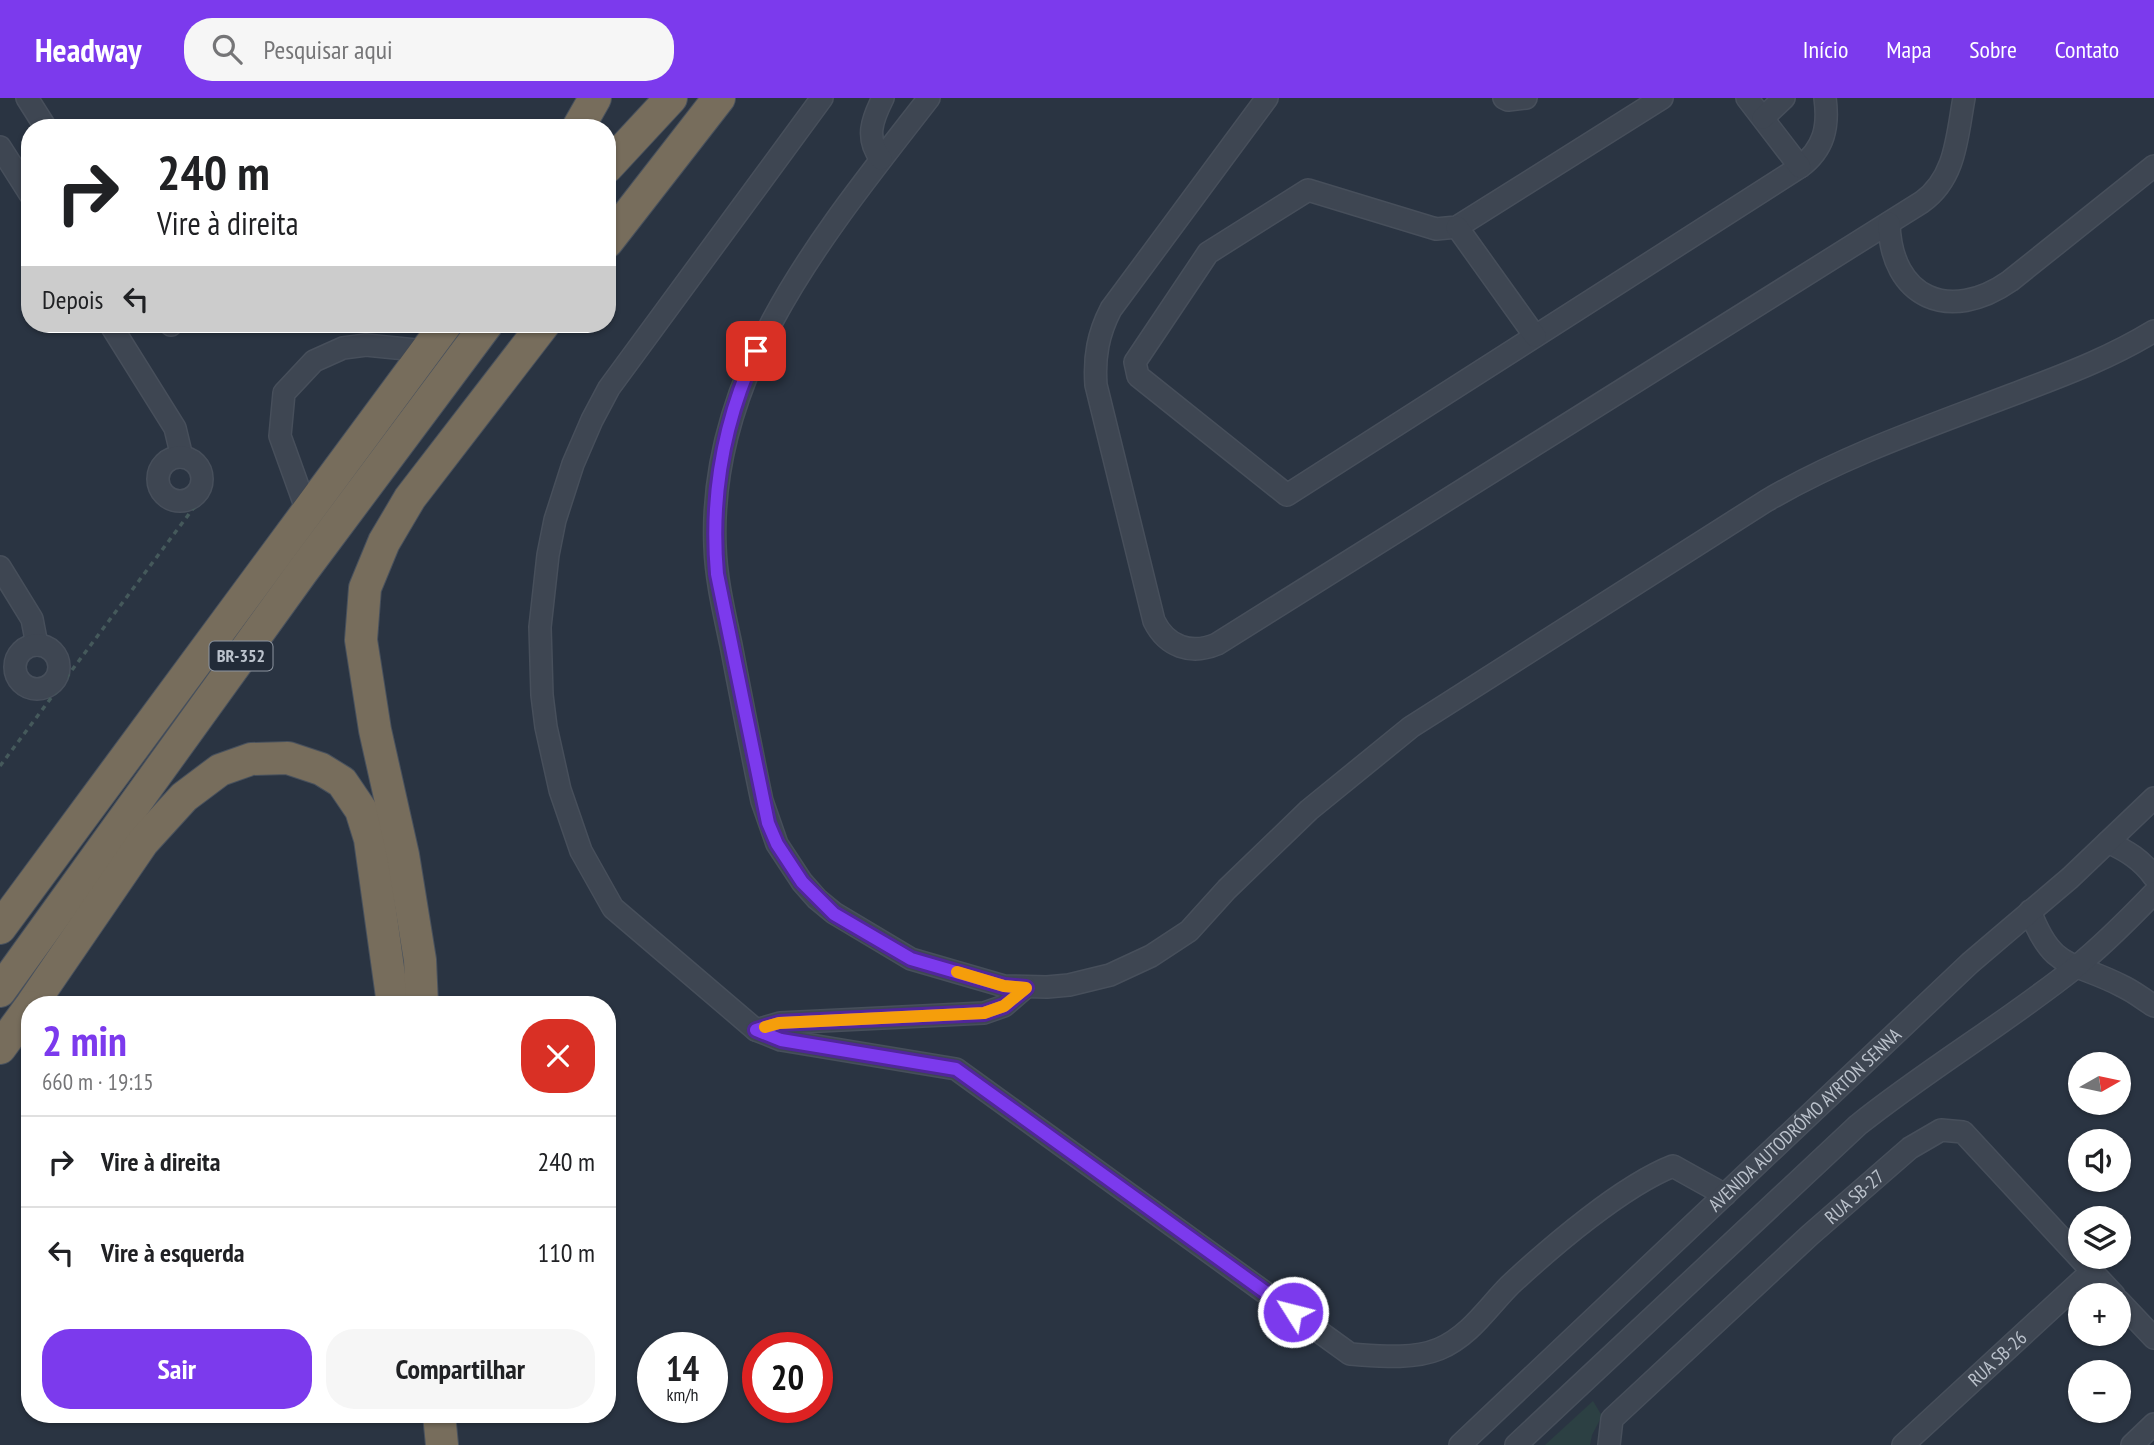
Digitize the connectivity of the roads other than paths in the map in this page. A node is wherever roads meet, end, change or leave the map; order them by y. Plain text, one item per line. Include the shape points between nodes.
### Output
1 (27, 98) edge
2 (595, 98) edge
3 (654, 98) edge
4 (671, 98) edge
5 (719, 98) edge
6 (822, 98) edge
7 (883, 98) edge
8 (929, 98) edge
9 (1267, 98) edge
10 (1504, 98) edge
11 (1526, 98) edge
12 (1662, 98) edge
13 (1747, 98) edge
14 (1784, 98) edge
15 (1825, 98) edge
16 (1965, 98) edge
17 (1763, 118) junction
18 (40, 119) edge
19 (583, 119) edge
20 (0, 146) edge
21 (616, 151) edge
22 (616, 155) edge
23 (881, 159) junction
24 (2154, 166) edge
25 (1800, 167) junction
26 (21, 180) edge
27 (1889, 223) junction
28 (1457, 227) junction
29 (616, 230) edge
30 (2154, 331) edge
31 (116, 333) edge
32 (439, 333) edge
33 (480, 333) edge
34 (537, 333) edge
35 (1535, 336) junction
36 (426, 351) junction
37 (182, 457) junction
38 (307, 511) junction
39 (0, 568) edge
40 (37, 645) dead end
41 (2154, 799) edge
42 (2108, 842) junction
43 (2154, 877) edge
44 (2154, 893) edge
45 (2030, 911) junction
46 (0, 928) edge
47 (2076, 967) junction
48 (1026, 988) junction
49 (0, 991) edge
50 (38, 996) edge
51 (392, 996) edge
52 (422, 996) edge
53 (2154, 1006) edge
54 (21, 1020) edge
55 (756, 1030) junction
56 (0, 1048) edge
57 (1725, 1195) junction
58 (2092, 1271) junction
59 (2103, 1283) edge
60 (2131, 1314) edge
61 (2154, 1338) edge
62 (421, 1423) edge
63 (440, 1423) edge
64 (2154, 1424) edge
65 (423, 1445) edge
66 (442, 1445) edge
67 (1460, 1445) edge
68 (1516, 1445) edge
69 (1609, 1445) edge
70 (1903, 1445) edge
71 (2132, 1445) edge

1 - 18 street
2 - 19 highway
3 - 21 highway
4 - 22 highway
5 - 29 highway
6 - 55 street via 609,388 573,464 555,520 542,591 542,695 548,738 582,851 613,908
7 - 23 street via 870,132
8 - 23 street
9 - 27 street via 1115,302 1096,354 1096,385 1154,621 1172,644 1191,650 1217,644
10 - 11 street
12 - 28 street
13 - 17 street
14 - 17 street
15 - 25 street via 1824,138
16 - 27 street via 1952,162 1943,181 1930,197
17 - 25 street
20 - 26 street
23 - 48 street via 812,255 743,380 719,469 714,522 717,574 762,801 777,844 802,882 834,914 911,959
24 - 27 street via 2010,281 1973,299 1930,299 1918,290 1895,258
25 - 35 street
28 - 35 street
28 - 35 street via 1436,229 1308,190 1208,253 1135,362 1138,376 1287,495
30 - 48 street via 2097,363 1857,455 1797,483 1411,727 1309,810 1171,944 1110,975 1069,985
31 - 37 street via 175,428
32 - 36 highway, BR-352
33 - 49 highway, BR-352
34 - 52 highway via 410,498 384,542 365,588 361,640 375,730 403,855
36 - 38 highway, BR-352
36 - 38 street via 366,345 343,348 314,361 284,393 281,436
37 - 37 street via 199,467 202,481 197,494 185,500 171,499 164,494 159,473 167,461
38 - 46 highway, BR-352
39 - 40 street via 32,619
41 - 42 street, AVENIDA AUTODRÓMO AYRTON SENNA
42 - 43 street via 2131,853
42 - 45 street, AVENIDA AUTODRÓMO AYRTON SENNA
44 - 47 street
45 - 47 street via 2048,947 2060,960
45 - 57 street, AVENIDA AUTODRÓMO AYRTON SENNA
47 - 53 street via 2121,985
47 - 68 street via 1858,1125
48 - 55 street via 1004,1006 984,1013 779,1023
50 - 51 highway via 143,842 184,797 220,770 251,760 288,758 321,768 342,782 361,810 370,839
54 - 56 highway
55 - 57 street via 781,1040 956,1069 1350,1354 1401,1356 1438,1350 1459,1338 1510,1286 1585,1222 1653,1174 1673,1166
57 - 67 street, AVENIDA AUTODRÓMO AYRTON SENNA
58 - 59 street, RUA SB-27
58 - 69 street, RUA SB-27 via 1963,1132 1941,1130 1910,1148 1810,1235 1612,1419
58 - 70 street, RUA SB-26
60 - 61 street
62 - 65 highway
63 - 66 highway
64 - 71 street

